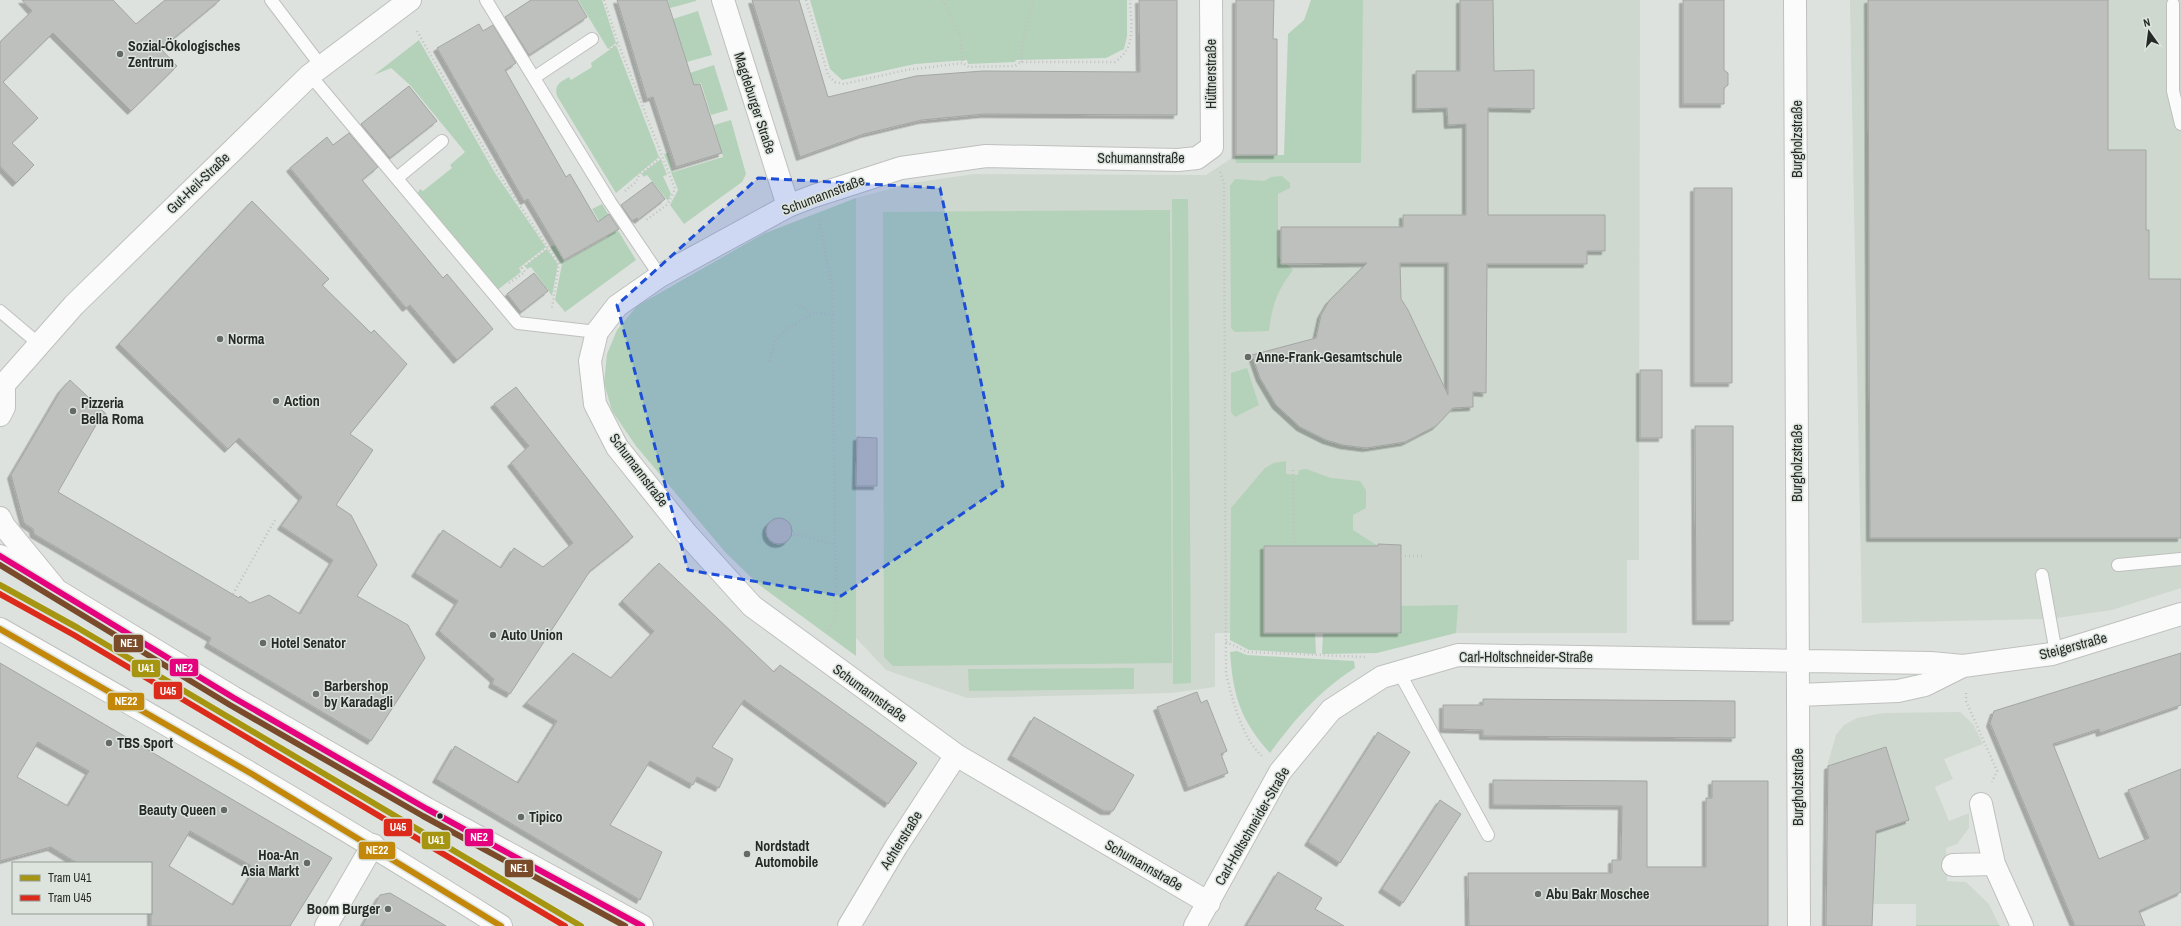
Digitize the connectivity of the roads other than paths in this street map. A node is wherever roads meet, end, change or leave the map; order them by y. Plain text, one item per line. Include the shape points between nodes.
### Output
1 (271, 0) edge
2 (410, 0) edge
3 (486, 0) edge
4 (722, 0) edge
5 (1211, 0) edge
6 (1795, 0) edge
7 (2173, 4) dead end
8 (592, 39) dead end
9 (316, 70) junction
10 (535, 77) junction
11 (2177, 91) edge
12 (2181, 124) edge
13 (442, 141) dead end
14 (1212, 147) joint
15 (396, 178) junction
16 (788, 206) junction
17 (660, 276) junction
18 (0, 311) edge
19 (597, 332) junction
20 (43, 338) junction
21 (2, 387) edge
22 (0, 415) edge
23 (0, 518) edge
24 (0, 556) edge
25 (2181, 559) edge
26 (2118, 565) dead end
27 (2042, 575) dead end
28 (56, 590) junction
29 (2181, 614) edge
30 (0, 629) edge
31 (2056, 653) junction
32 (1797, 661) junction
33 (1963, 666) junction
34 (1399, 672) junction
35 (1798, 695) junction
36 (956, 755) junction
37 (1981, 804) road end
38 (1488, 836) dead end
39 (373, 845) junction
40 (1994, 864) junction
41 (1953, 865) dead end
42 (1209, 903) junction
43 (326, 926) edge
44 (501, 926) edge
45 (642, 926) edge
46 (849, 926) edge
47 (1195, 926) edge
48 (1798, 926) edge
49 (2022, 926) edge

1 - 9 lane
2 - 9 street, Gut-Heil-Straße
3 - 10 lane
4 - 16 street, Magdeburger Straße
5 - 14 street, Hüttnerstraße
6 - 32 street, Burgholzstraße
7 - 11 lane
8 - 10 lane
9 - 15 lane
9 - 20 street, Gut-Heil-Straße via 160,220
10 - 17 lane via 610,202
11 - 12 lane
13 - 15 lane
14 - 16 street, Schumannstraße via 1197,158 1178,160 986,156 901,168
15 - 19 lane via 518,324
16 - 17 street, Schumannstraße
17 - 19 street, Schumannstraße via 618,306
18 - 20 lane
19 - 36 street, Schumannstraße via 590,361 595,404 617,447 686,532 752,606
20 - 21 street, Gut-Heil-Straße
21 - 22 street, Gut-Heil-Straße via 4,407
23 - 28 street
24 - 28 street
25 - 26 lane
27 - 31 lane
28 - 45 street via 234,698 426,809
29 - 31 street, Steigerstraße
30 - 39 street
31 - 33 street, Steigerstraße
32 - 33 street, Steigerstraße via 1931,663
32 - 34 street, Carl-Holtschneider-Straße via 1458,655
32 - 35 street, Burgholzstraße
33 - 35 street, Steigerstraße via 1925,685 1898,691
34 - 38 lane
34 - 42 street, Carl-Holtschneider-Straße via 1382,677 1331,710 1280,772
35 - 48 street, Burgholzstraße
36 - 42 street, Schumannstraße
36 - 46 street, Achterstraße via 896,847
37 - 40 street
39 - 43 street
39 - 44 street
40 - 41 street
40 - 49 street
42 - 47 street, Carl-Holtschneider-Straße

